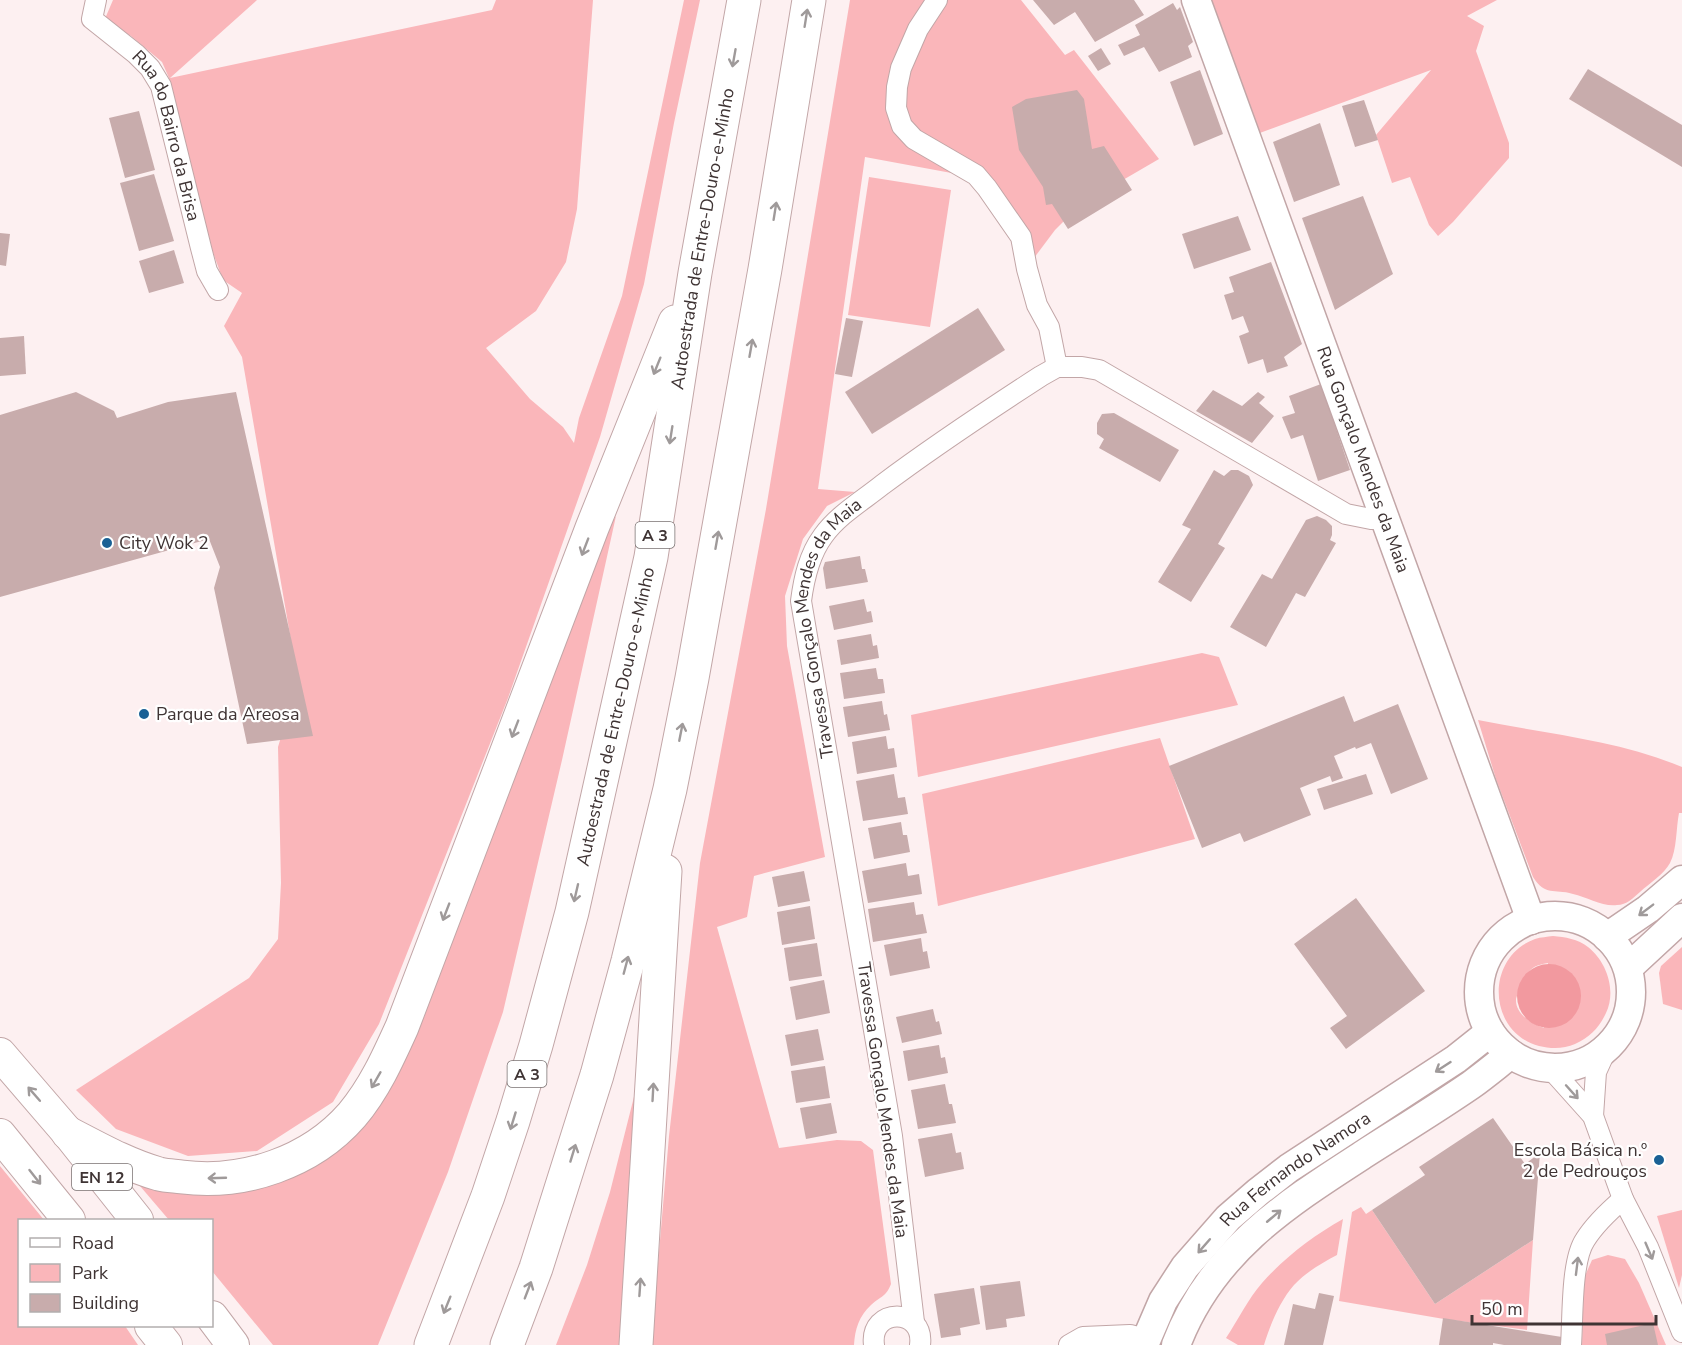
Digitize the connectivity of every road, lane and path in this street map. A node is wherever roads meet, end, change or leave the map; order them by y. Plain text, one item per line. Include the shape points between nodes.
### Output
1 (96, 0) edge
2 (744, 0) edge
3 (809, 0) edge
4 (937, 0) edge
5 (1196, 0) edge
6 (695, 273) junction
7 (218, 290) dead end
8 (1057, 367) junction
9 (1385, 519) junction
10 (670, 789) junction
11 (1682, 880) edge
12 (1682, 918) edge
13 (1530, 920) junction
14 (1607, 937) junction
15 (1628, 968) junction
16 (1490, 1032) junction
17 (1606, 1050) junction
18 (0, 1054) edge
19 (1511, 1054) junction
20 (1550, 1068) junction
21 (1593, 1116) junction
22 (68, 1133) junction
23 (0, 1135) edge
24 (1623, 1199) junction
25 (67, 1219) edge
26 (135, 1219) edge
27 (213, 1318) edge
28 (914, 1323) junction
29 (152, 1327) edge
30 (1682, 1332) edge
31 (1144, 1342) edge
32 (166, 1345) edge
33 (233, 1345) edge
34 (431, 1345) edge
35 (507, 1345) edge
36 (636, 1345) edge
37 (874, 1345) edge
38 (920, 1345) edge
39 (1069, 1345) edge
40 (1176, 1345) edge
41 (1571, 1345) edge

1 - 7 street, Rua do Bairro da Brisa via 92,19 143,61 161,86 207,271
2 -> 6 highway, Autoestrada de Entre-Douro-e-Minho / A 3
10 -> 3 highway via 765,269
4 - 8 street via 918,29 902,68 896,108 902,126 914,139 976,175 1021,237
5 - 9 main road, Rua Gonçalo Mendes da Maia
6 -> 22 highway via 592,528 402,1028 371,1088 336,1131 309,1151 255,1173 226,1178 160,1174
6 -> 34 highway, Autoestrada de Entre-Douro-e-Minho / A 3 via 651,556 572,912 509,1131
8 - 9 street via 1099,370 1346,514
8 - 28 street, Travessa Gonçalo Mendes da Maia via 930,449 837,520 822,537 804,578 801,601 892,1136
9 - 13 main road, Rua Gonçalo Mendes da Maia
35 -> 10 highway via 536,1268 597,1075
36 -> 10 highway
11 -> 14 main road
12 - 15 main road
13 - 14 main road via 1571,918 1591,925
13 - 16 main road via 1510,931 1483,966 1479,989
14 - 15 main road
15 - 17 main road via 1631,1001 1627,1019
16 - 19 main road
16 -> 31 main road, Rua Fernando Namora via 1250,1198 1185,1267
17 - 20 main road via 1570,1067
17 - 21 street via 1594,1079
22 -> 18 main road, EN 12
19 - 20 main road
40 -> 19 main road, Rua Fernando Namora via 1199,1298 1221,1267 1276,1213
20 -> 21 street
21 - 24 street
22 - 26 main road, EN 12
23 -> 25 main road, EN 12
24 -> 30 street via 1648,1247
41 -> 24 street via 1576,1260 1597,1224
27 - 33 main road
28 - 37 street via 899,1316 884,1320 874,1333
28 - 38 street, Travessa Gonçalo Mendes da Maia via 921,1336
29 - 32 main road
31 - 39 street via 1130,1335 1083,1337

